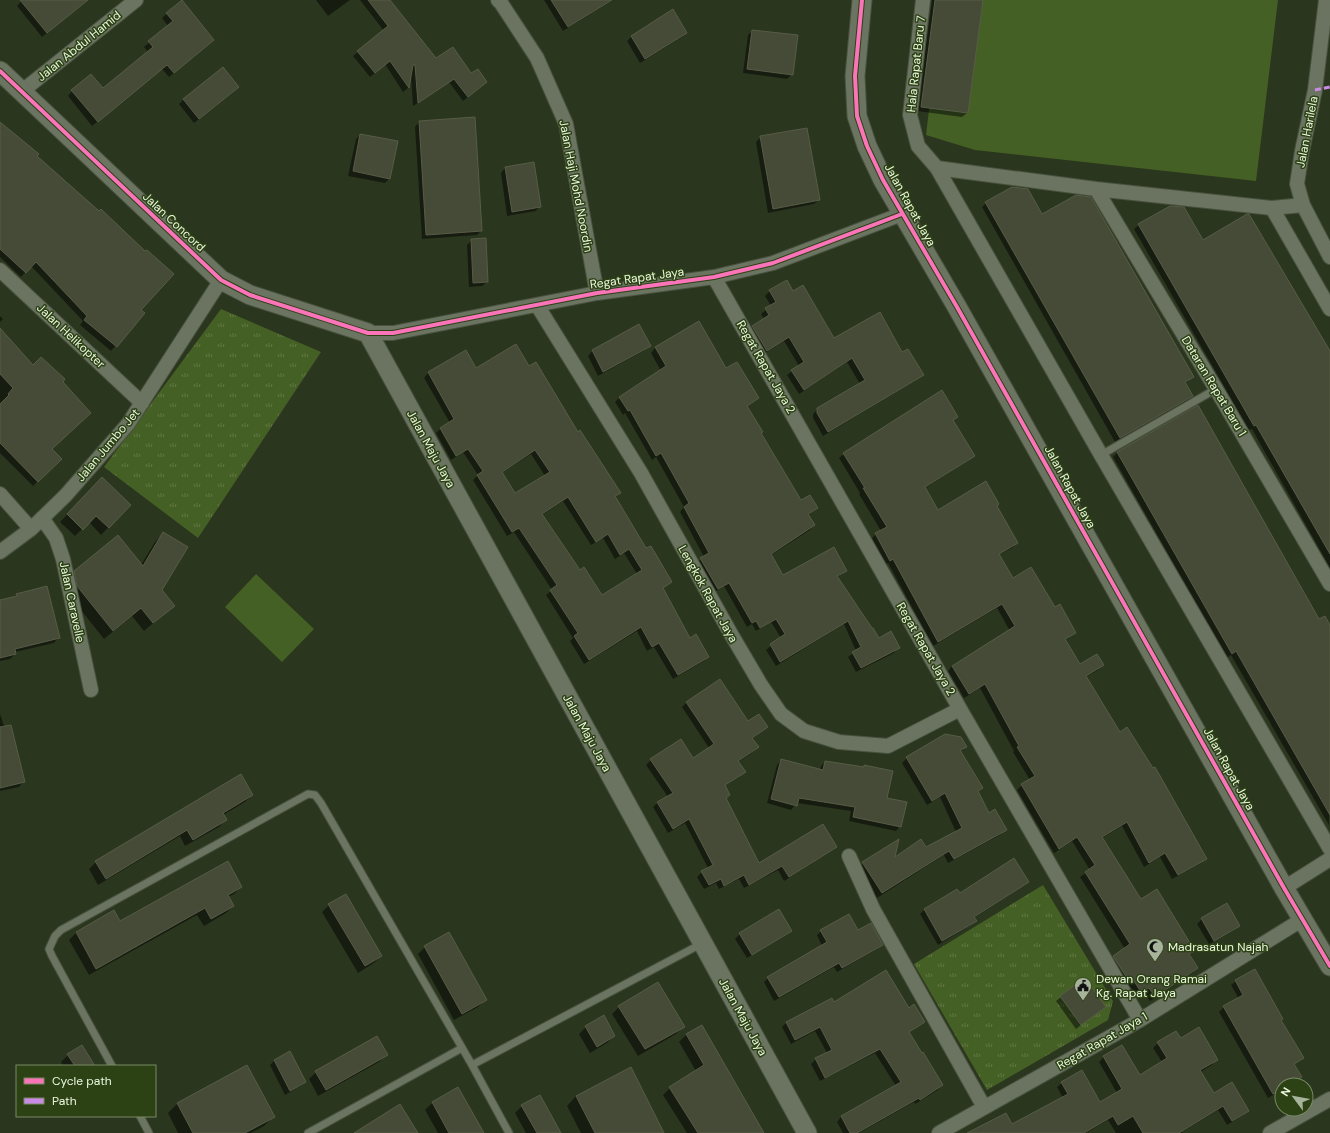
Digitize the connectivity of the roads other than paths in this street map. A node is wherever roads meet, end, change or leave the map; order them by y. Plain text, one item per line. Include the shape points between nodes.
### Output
1 (136, 0) edge
2 (498, 0) edge
3 (862, 0) edge
4 (923, 0) edge
5 (1326, 0) edge
6 (0, 71) edge
7 (21, 92) junction
8 (937, 168) junction
9 (1096, 189) junction
10 (1303, 204) junction
11 (1272, 208) junction
12 (902, 214) junction
13 (1330, 257) edge
14 (0, 270) edge
15 (714, 277) junction
16 (221, 280) junction
17 (597, 293) junction
18 (537, 305) junction
19 (1330, 309) edge
20 (368, 334) junction
21 (1216, 389) junction
22 (142, 403) junction
23 (1101, 455) junction
24 (0, 494) edge
25 (42, 518) junction
26 (30, 529) junction
27 (0, 552) edge
28 (1330, 584) edge
29 (91, 690) dead end
30 (960, 709) junction
31 (1330, 850) edge
32 (849, 856) dead end
33 (1330, 859) edge
34 (1284, 888) junction
35 (1303, 919) junction
36 (703, 943) junction
37 (1330, 966) edge
38 (1140, 1020) junction
39 (462, 1048) junction
40 (111, 1065) edge
41 (472, 1065) junction
42 (1330, 1099) edge
43 (984, 1107) junction
44 (141, 1117) edge
45 (149, 1133) edge
46 (308, 1133) edge
47 (510, 1133) edge
48 (807, 1133) edge
49 (939, 1133) edge
50 (1270, 1133) edge

1 - 7 street, Jalan Abdul Hamid
2 - 17 street, Jalan Haji Mohd Noordin via 537,58 566,124
3 - 12 street, Jalan Rapat Jaya via 855,76 857,116 867,146
4 - 8 street, Hala Rapat Baru 7 via 910,115 918,146
5 - 10 street, Jalan Harilela via 1315,90 1297,184
6 - 7 street, Jalan Concord
7 - 16 street, Jalan Concord
8 - 9 street
8 - 23 street
9 - 11 street
9 - 21 street, Dataran Rapat Baru 1
10 - 11 street
10 - 13 street, Jalan Harilela
11 - 19 street
12 - 15 street, Regat Rapat Jaya via 774,263
12 - 34 street, Jalan Rapat Jaya
14 - 22 street, Jalan Helikopter
15 - 17 street, Regat Rapat Jaya
15 - 30 street, Regat Rapat Jaya 2
16 - 20 street, Jalan Concord via 250,295
16 - 22 street, Jalan Jumbo Jet
17 - 18 street, Regat Rapat Jaya
18 - 20 street, Regat Rapat Jaya via 393,333
18 - 30 street, Lengkok Rapat Jaya via 641,473 731,634 781,714 811,734 839,742 888,746
20 - 36 street, Jalan Maju Jaya
21 - 23 lane
21 - 28 street, Dataran Rapat Baru 1
22 - 25 street, Jalan Jumbo Jet via 112,443
23 - 31 street
24 - 26 street
25 - 26 street, Jalan Jumbo Jet
25 - 29 street, Jalan Caravelle via 56,538 63,559
26 - 27 street, Jalan Jumbo Jet
30 - 38 street, Regat Rapat Jaya 2
32 - 43 street via 873,909
33 - 34 street
34 - 35 street, Jalan Rapat Jaya
35 - 37 street, Jalan Rapat Jaya
35 - 38 street, Regat Rapat Jaya 1
36 - 41 lane
36 - 48 street, Jalan Maju Jaya
38 - 43 street, Regat Rapat Jaya 1
39 - 40 lane via 322,803 315,795 308,794 68,926 55,936 49,948 52,956
39 - 41 lane
39 - 46 lane
41 - 47 lane
42 - 50 street
43 - 49 street, Regat Rapat Jaya 1
44 - 45 lane

